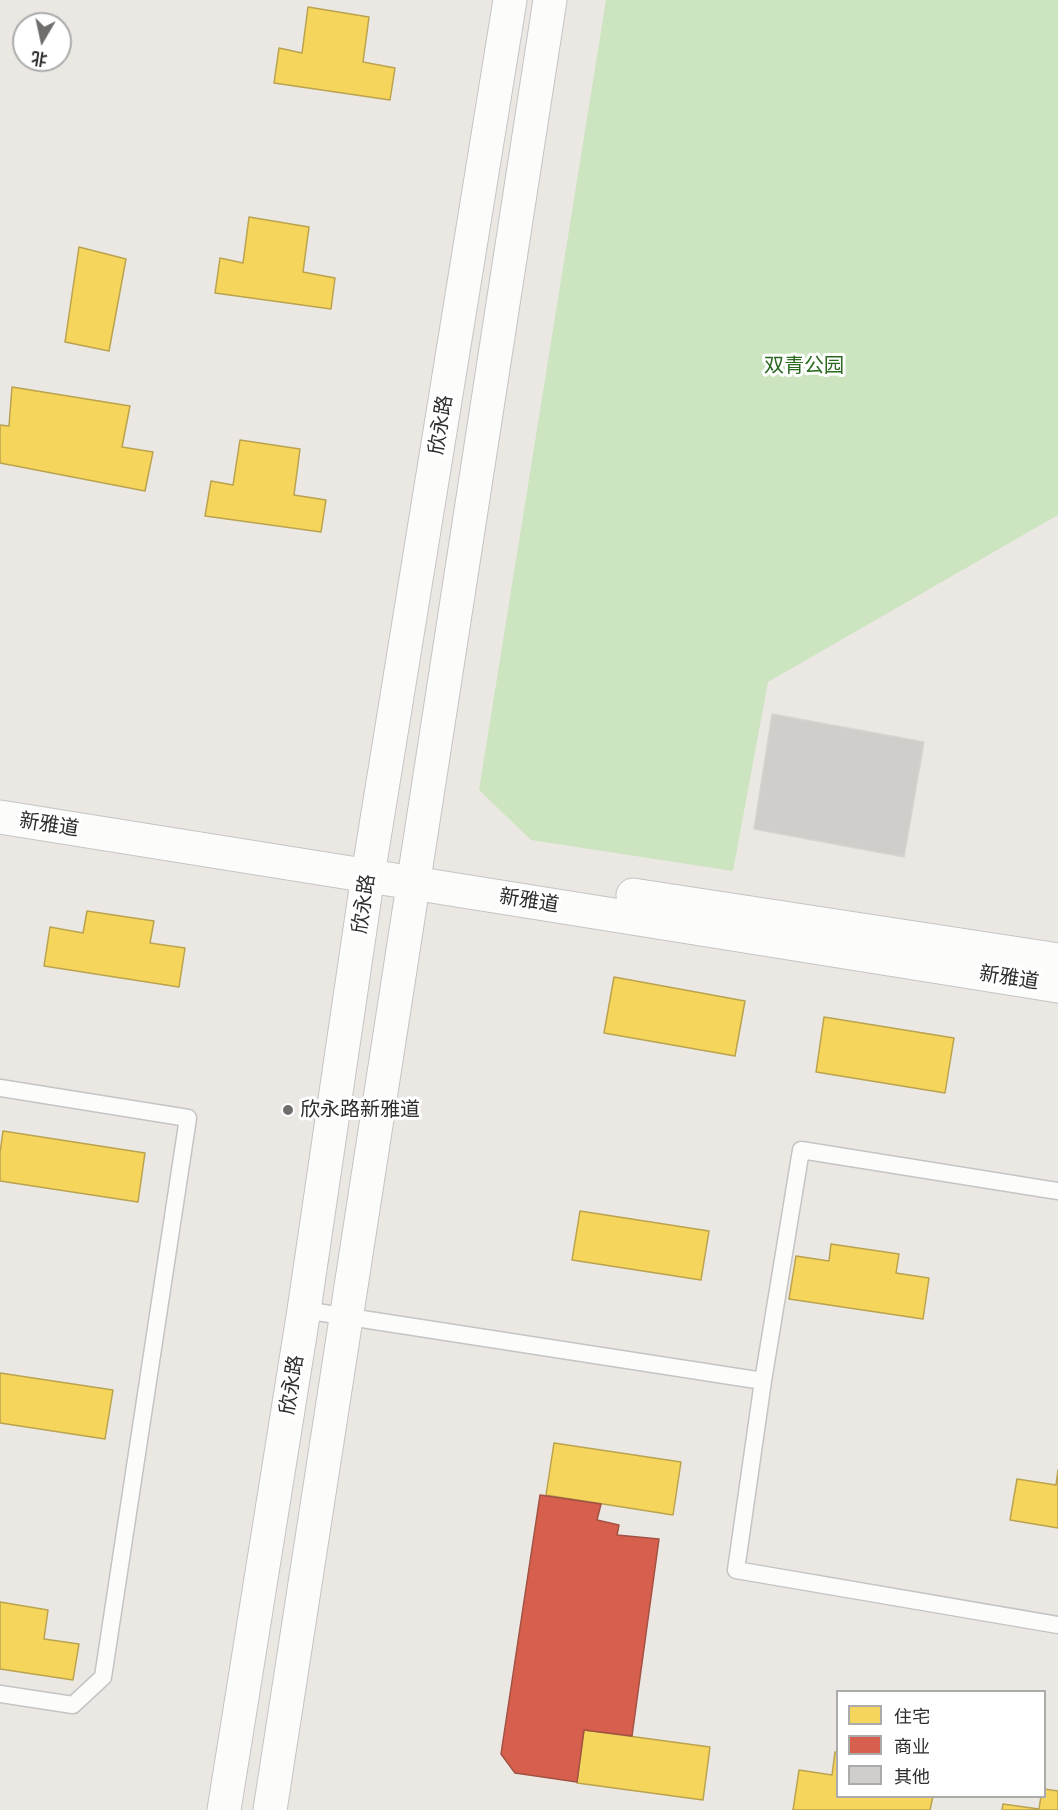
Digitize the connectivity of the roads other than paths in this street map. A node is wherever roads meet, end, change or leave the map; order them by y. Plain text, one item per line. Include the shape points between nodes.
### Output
1 (510, 0) edge
2 (550, 0) edge
3 (0, 796) edge
4 (0, 817) edge
5 (370, 865) junction
6 (416, 872) junction
7 (1058, 960) edge
8 (1058, 986) edge
9 (0, 1088) edge
10 (1058, 1191) edge
11 (304, 1310) junction
12 (347, 1316) junction
13 (763, 1381) junction
14 (1058, 1625) edge
15 (0, 1694) edge
16 (225, 1810) edge
17 (270, 1810) edge

1 - 5 street, 欣永路
2 - 6 street
3 - 5 street, 新雅道
4 - 5 street, 新雅道
5 - 6 street, 新雅道
5 - 11 street, 欣永路
6 - 7 street, 新雅道
6 - 8 street, 新雅道
6 - 12 street
9 - 15 lane via 188,1118 103,1677 73,1706
10 - 13 lane via 801,1150
11 - 12 lane
11 - 16 street, 欣永路
12 - 13 lane
12 - 17 street
13 - 14 lane via 736,1570

